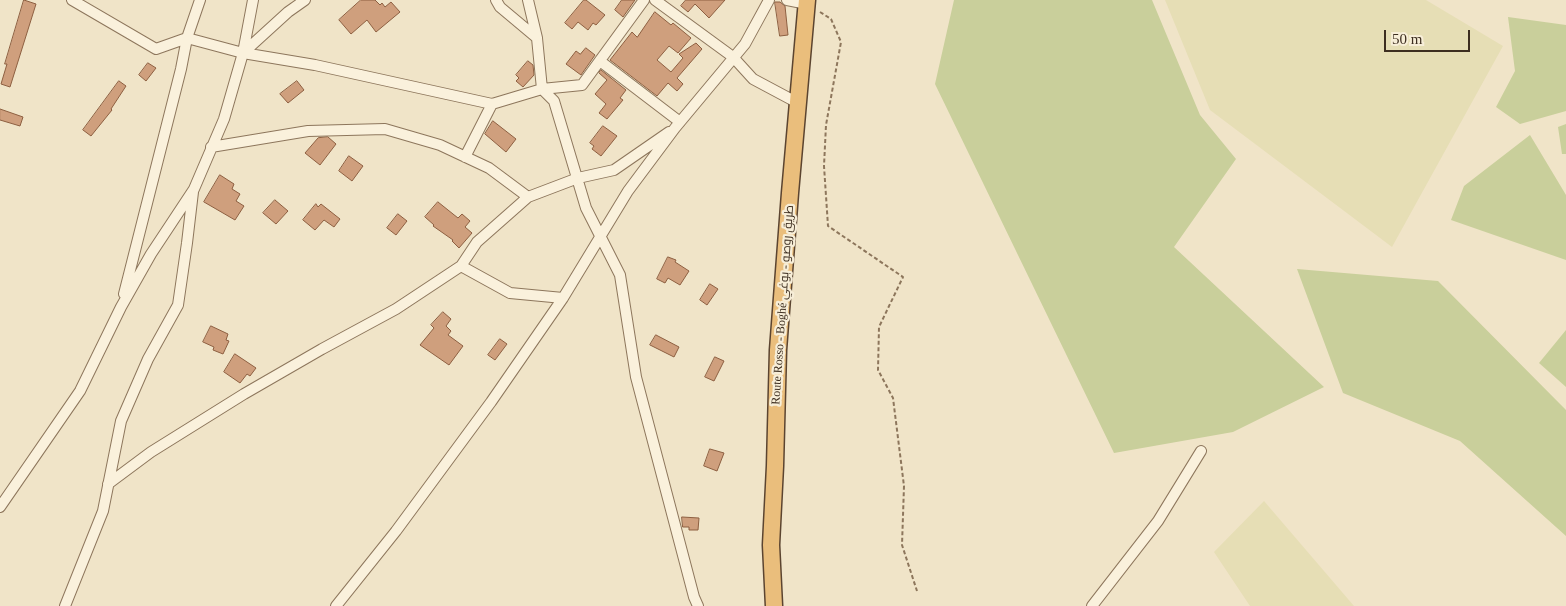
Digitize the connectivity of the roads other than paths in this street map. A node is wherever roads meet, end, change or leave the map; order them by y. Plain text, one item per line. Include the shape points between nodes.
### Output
1 (72, 0) edge
2 (200, 0) edge
3 (253, 0) edge
4 (305, 0) edge
5 (496, 0) edge
6 (528, 0) edge
7 (644, 0) edge
8 (655, 0) edge
9 (769, 0) edge
10 (786, 0) edge
11 (807, 2) edge
12 (188, 38) junction
13 (537, 38) junction
14 (243, 52) junction
15 (733, 57) junction
16 (600, 61) junction
17 (542, 89) junction
18 (798, 103) junction
19 (492, 104) junction
20 (678, 125) junction
21 (212, 147) junction
22 (465, 157) junction
23 (578, 178) junction
24 (194, 189) junction
25 (528, 196) junction
26 (600, 236) junction
27 (461, 266) junction
28 (563, 298) junction
29 (121, 307) junction
30 (1201, 451) dead end
31 (108, 484) junction
32 (0, 507) edge
33 (65, 606) edge
34 (336, 606) edge
35 (698, 606) edge
36 (774, 606) edge
37 (1092, 606) edge

1 - 12 street via 156,48
2 - 12 street
3 - 14 street
4 - 14 street
5 - 13 street
6 - 13 street
7 - 16 street
8 - 15 street
9 - 15 street via 745,44
10 - 11 street
11 - 18 highway, Route Rosso - Boghé طريق روصو - بوغي
12 - 14 street
12 - 29 street
13 - 17 street
14 - 19 street
14 - 21 street via 224,119
15 - 18 street via 753,79
15 - 20 street
16 - 17 street via 582,85
16 - 20 street
17 - 19 street
17 - 23 street via 554,101
18 - 36 highway, Route Rosso - Boghé طريق روصو - بوغي via 778,350 771,545
19 - 22 street
20 - 23 street via 614,170
20 - 26 street via 628,190
21 - 22 street via 308,131 385,129 440,145
21 - 24 street
22 - 25 street via 489,168
23 - 25 street
23 - 26 street via 586,208
24 - 29 street
24 - 31 street via 178,305 148,359 121,421
25 - 27 street via 477,242
26 - 28 street
26 - 35 street via 620,275 636,377
27 - 28 street via 510,293
27 - 31 street via 396,309 244,394 151,452
28 - 34 street via 396,531
29 - 32 street via 80,391
30 - 37 street via 1158,521
31 - 33 street via 103,512

